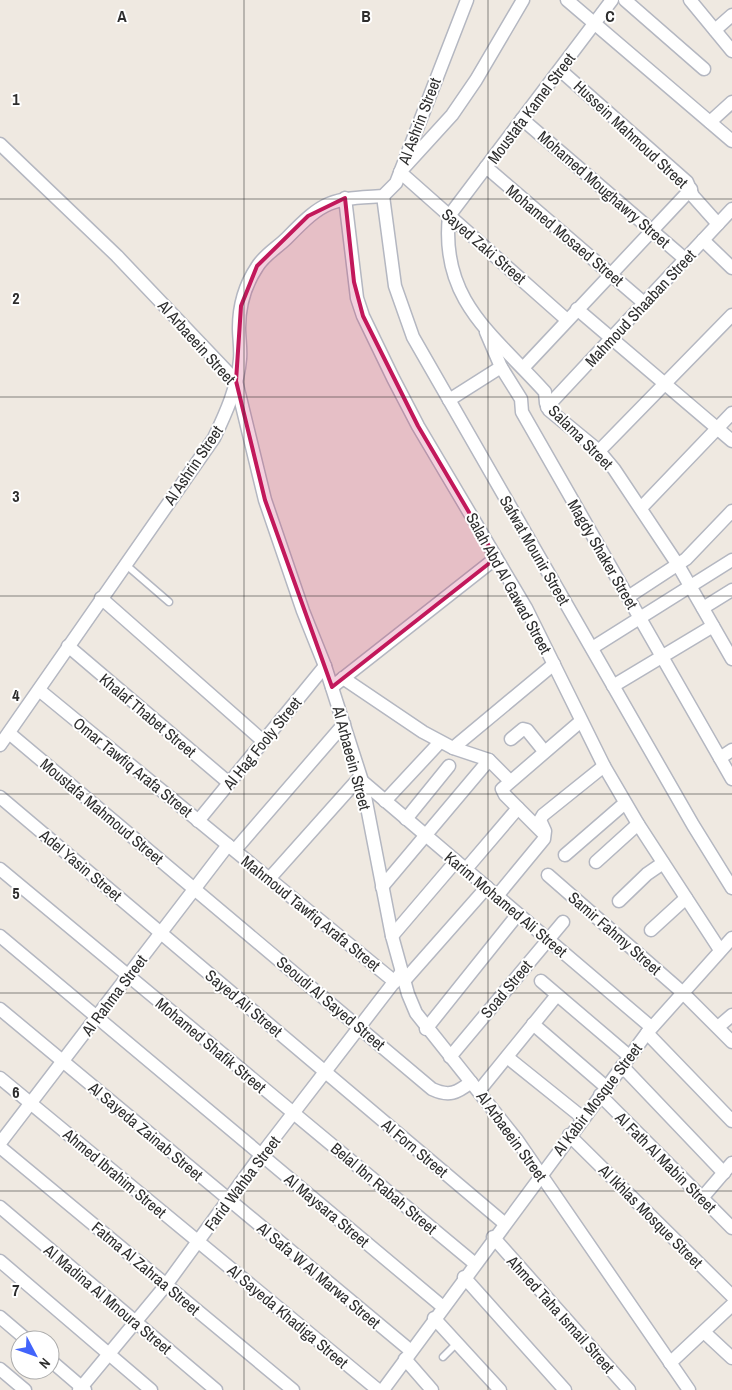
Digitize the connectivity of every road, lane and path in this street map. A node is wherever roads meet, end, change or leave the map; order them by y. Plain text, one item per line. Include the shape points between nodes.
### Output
1 (467, 0) edge
2 (523, 0) edge
3 (567, 0) edge
4 (612, 0) edge
5 (625, 0) edge
6 (690, 0) edge
7 (732, 15) edge
8 (594, 23) junction
9 (715, 30) junction
10 (732, 51) edge
11 (704, 69) dead end
12 (560, 70) junction
13 (732, 102) edge
14 (522, 119) junction
15 (710, 122) junction
16 (732, 141) edge
17 (0, 144) edge
18 (486, 167) junction
19 (400, 172) junction
20 (691, 189) junction
21 (383, 196) junction
22 (345, 198) junction
23 (732, 209) edge
24 (449, 216) junction
25 (718, 224) junction
26 (652, 230) junction
27 (702, 240) junction
28 (685, 259) junction
29 (732, 268) edge
30 (611, 274) junction
31 (644, 303) junction
32 (577, 310) junction
33 (732, 315) edge
34 (567, 320) junction
35 (484, 327) junction
36 (611, 338) junction
37 (501, 367) junction
38 (523, 368) junction
39 (236, 381) junction
40 (665, 384) junction
41 (449, 400) junction
42 (547, 407) junction
43 (732, 413) edge
44 (718, 428) junction
45 (732, 440) edge
46 (599, 451) junction
47 (640, 508) junction
48 (730, 517) edge
49 (496, 558) junction
50 (732, 560) edge
51 (125, 564) junction
52 (678, 565) junction
53 (690, 586) junction
54 (732, 590) edge
55 (628, 597) junction
56 (101, 598) junction
57 (169, 602) dead end
58 (703, 608) junction
59 (640, 618) junction
60 (713, 626) junction
61 (68, 646) junction
62 (592, 648) junction
63 (662, 657) junction
64 (732, 659) edge
65 (554, 664) junction
66 (325, 666) junction
67 (343, 678) junction
68 (613, 686) junction
69 (332, 687) junction
70 (39, 690) junction
71 (581, 721) junction
72 (344, 724) junction
73 (9, 733) junction
74 (511, 739) dead end
75 (263, 741) junction
76 (440, 742) junction
77 (0, 746) edge
78 (453, 748) junction
79 (732, 750) edge
80 (544, 752) junction
81 (720, 758) junction
82 (489, 760) junction
83 (449, 766) dead end
84 (604, 766) junction
85 (361, 779) junction
86 (732, 779) edge
87 (510, 781) junction
88 (229, 783) junction
89 (0, 797) edge
90 (385, 801) junction
91 (626, 803) junction
92 (518, 808) junction
93 (406, 819) junction
94 (198, 821) junction
95 (638, 824) junction
96 (426, 836) junction
97 (545, 836) junction
98 (231, 848) junction
99 (566, 855) dead end
100 (596, 862) dead end
101 (663, 863) junction
102 (461, 865) junction
103 (0, 869) edge
104 (548, 875) dead end
105 (269, 879) junction
106 (382, 887) junction
107 (487, 887) junction
108 (732, 888) edge
109 (195, 889) junction
110 (497, 896) junction
111 (686, 898) junction
112 (618, 901) dead end
113 (518, 914) junction
114 (563, 922) dead end
115 (650, 930) dead end
116 (161, 933) junction
117 (0, 936) edge
118 (392, 936) junction
119 (732, 938) edge
120 (548, 939) junction
121 (720, 950) junction
122 (128, 976) junction
123 (400, 978) junction
124 (541, 981) dead end
125 (682, 992) junction
126 (557, 996) junction
127 (0, 1010) edge
128 (732, 1015) edge
129 (97, 1018) junction
130 (533, 1024) junction
131 (360, 1027) junction
132 (718, 1027) junction
133 (426, 1029) junction
134 (649, 1030) junction
135 (732, 1042) edge
136 (450, 1057) junction
137 (507, 1057) junction
138 (625, 1061) junction
139 (63, 1062) junction
140 (326, 1072) junction
141 (0, 1078) edge
142 (475, 1086) junction
143 (603, 1091) junction
144 (31, 1104) junction
145 (294, 1113) junction
146 (583, 1118) junction
147 (732, 1121) edge
148 (569, 1135) junction
149 (0, 1145) edge
150 (261, 1155) junction
151 (728, 1168) edge
152 (540, 1174) junction
153 (702, 1198) junction
154 (228, 1199) junction
155 (0, 1207) edge
156 (504, 1223) junction
157 (732, 1228) edge
158 (494, 1238) junction
159 (198, 1242) junction
160 (0, 1261) edge
161 (474, 1264) junction
162 (464, 1277) junction
163 (166, 1285) junction
164 (732, 1296) edge
165 (732, 1305) edge
166 (443, 1307) junction
167 (0, 1317) edge
168 (434, 1318) junction
169 (135, 1324) junction
170 (15, 1330) edge
171 (704, 1332) junction
172 (457, 1343) junction
173 (110, 1355) junction
174 (408, 1355) junction
175 (443, 1357) dead end
176 (732, 1358) edge
177 (670, 1364) junction
178 (0, 1369) edge
179 (60, 1369) edge
180 (82, 1389) edge
181 (24, 1390) edge
182 (151, 1390) edge
183 (216, 1390) edge
184 (292, 1390) edge
185 (378, 1390) edge
186 (383, 1390) edge
187 (432, 1390) edge
188 (500, 1390) edge
189 (565, 1390) edge
190 (628, 1390) edge
191 (688, 1390) edge

1 - 19 street, Al Ashrin Street
2 - 19 street via 452,115
3 - 8 street
4 - 8 street, Moustafa Kamel Street
5 - 11 street
6 - 9 street
7 - 9 street
8 - 12 street, Moustafa Kamel Street
8 - 15 street
9 - 10 street
12 - 14 street, Moustafa Kamel Street
12 - 20 street, Hussein Mahmoud Street
13 - 15 street
14 - 18 street, Moustafa Kamel Street
14 - 26 street, Mohamed Moughawry Street
15 - 16 street
17 - 39 street, Al Arbaeein Street via 117,256
18 - 24 street, Moustafa Kamel Street
18 - 30 street, Mohamed Mosaed Street
19 - 21 street, Al Ashrin Street via 396,183
19 - 24 street, Sayed Zaki Street
20 - 25 street, Hussein Mahmoud Street via 693,196
20 - 26 street
21 - 22 street, Al Ashrin Street
21 - 41 street, Safwat Mounir Street via 402,311
22 - 39 street, Al Ashrin Street via 319,207 257,266 241,306
22 - 49 street, Salah Abd Al Gawad Street via 354,282 363,316 418,426
23 - 25 street, Mahmoud Shaaban Street
24 - 34 street, Sayed Zaki Street
24 - 35 street, Salama Street via 446,240 455,284
25 - 27 street, Mahmoud Shaaban Street
26 - 28 street, Mohamed Moughawry Street
26 - 30 street
27 - 28 street, Mahmoud Shaaban Street
27 - 29 street
28 - 31 street, Mahmoud Shaaban Street
30 - 31 street, Mohamed Mosaed Street
30 - 32 street
31 - 36 street, Mahmoud Shaaban Street
32 - 34 street
32 - 36 street
33 - 40 street
34 - 38 street
35 - 37 street, Magdy Shaker Street
35 - 38 street, Salama Street
36 - 40 street
36 - 42 street, Mahmoud Shaaban Street
37 - 41 street
37 - 55 street, Magdy Shaker Street via 521,399 522,412
38 - 42 street, Salama Street via 546,392
39 - 51 street, Al Ashrin Street via 227,412 214,438
39 - 66 street, Al Arbaeein Street via 268,509
40 - 44 street
40 - 46 street
41 - 62 street, Safwat Mounir Street
42 - 46 street, Salama Street
43 - 44 street
44 - 45 street
44 - 47 street
46 - 47 street, Salama Street
47 - 52 street, Salama Street
48 - 52 street
49 - 65 street, Salah Abd Al Gawad Street
49 - 67 street
50 - 53 street
51 - 56 street, Al Ashrin Street
51 - 57 lane
52 - 53 street, Salama Street
52 - 55 street
53 - 58 street, Salama Street
53 - 59 street
54 - 58 street
55 - 59 street, Magdy Shaker Street
56 - 61 street, Al Ashrin Street
56 - 75 street
58 - 60 street, Salama Street
59 - 62 street
59 - 63 street, Magdy Shaker Street
60 - 63 street
60 - 64 street, Salama Street
61 - 70 street, Al Ashrin Street
61 - 88 street, Khalaf Thabet Street
62 - 68 street, Safwat Mounir Street
63 - 68 street
63 - 81 street, Magdy Shaker Street
65 - 71 street, Salah Abd Al Gawad Street
65 - 78 street
66 - 69 street, Al Arbaeein Street
66 - 75 street, Al Hag Fooly Street
67 - 69 street
67 - 76 street
68 - 108 street, Safwat Mounir Street
69 - 72 street, Al Arbaeein Street
70 - 73 street, Al Ashrin Street
70 - 94 street, Omar Tawfiq Arafa Street
71 - 80 street
71 - 84 street, Salah Abd Al Gawad Street
72 - 85 street, Al Arbaeein Street
72 - 98 street, Al Rahma Street
73 - 77 street, Al Ashrin Street
73 - 109 street, Moustafa Mahmoud Street
74 - 80 street via 523,729 527,730
75 - 88 street, Al Hag Fooly Street
76 - 78 street
76 - 90 street
78 - 82 street
79 - 81 street
80 - 87 street
81 - 86 street, Magdy Shaker Street
82 - 87 street
82 - 96 street
83 - 93 street
84 - 91 street, Salah Abd Al Gawad Street
84 - 97 street via 542,815 540,820
85 - 90 street, Karim Mohamed Ali Street
85 - 105 street
85 - 106 street, Al Arbaeein Street
87 - 92 street via 502,792
88 - 94 street, Al Hag Fooly Street
89 - 116 street, Adel Yasin Street
90 - 93 street, Karim Mohamed Ali Street
91 - 95 street, Salah Abd Al Gawad Street
91 - 99 street
92 - 97 street
92 - 102 street
93 - 96 street, Karim Mohamed Ali Street
94 - 98 street, Omar Tawfiq Arafa Street
95 - 100 street
95 - 101 street, Salah Abd Al Gawad Street
96 - 102 street, Karim Mohamed Ali Street
96 - 106 street
97 - 110 street
98 - 105 street, Mahmoud Tawfiq Arafa Street
98 - 109 street, Al Rahma Street
101 - 111 street, Salah Abd Al Gawad Street
101 - 112 street
102 - 107 street, Karim Mohamed Ali Street
102 - 118 street
103 - 122 street, Mohamed Shafik Street
104 - 125 street, Samir Fahmy Street
105 - 123 street, Mahmoud Tawfiq Arafa Street
106 - 118 street, Al Arbaeein Street
107 - 110 street, Karim Mohamed Ali Street
107 - 123 street, Farid Wahba Street
109 - 116 street, Al Rahma Street
109 - 131 street, Seoudi Al Sayed Street
110 - 113 street, Karim Mohamed Ali Street
111 - 115 street
111 - 121 street, Salah Abd Al Gawad Street
113 - 120 street, Karim Mohamed Ali Street
113 - 133 street
114 - 120 street, Soad Street
116 - 122 street, Al Rahma Street
116 - 140 street, Sayed Ali Street
117 - 129 street, Al Maysara Street
118 - 123 street, Al Arbaeein Street
119 - 121 street, Al Kabir Mosque Street
120 - 134 street, Karim Mohamed Ali Street
120 - 136 street, Soad Street
121 - 125 street, Al Kabir Mosque Street
122 - 129 street, Al Rahma Street
122 - 145 street, Mohamed Shafik Street
123 - 131 street, Farid Wahba Street
123 - 133 street, Al Arbaeein Street
124 - 126 street
125 - 132 street, Samir Fahmy Street
125 - 134 street, Al Kabir Mosque Street
126 - 130 street, Seoudi Al Sayed Street
126 - 138 street
127 - 139 street, Al Sayeda Zainab Street
128 - 132 street
129 - 139 street, Al Rahma Street
129 - 150 street, Al Maysara Street
130 - 137 street, Seoudi Al Sayed Street
130 - 143 street, Al Fath Al Mabin Street
131 - 140 street, Farid Wahba Street
131 - 142 street, Seoudi Al Sayed Street via 432,1089 450,1095
132 - 135 street, Samir Fahmy Street
133 - 136 street, Al Arbaeein Street
134 - 138 street, Al Kabir Mosque Street
134 - 147 street, Karim Mohamed Ali Street
136 - 142 street, Al Arbaeein Street
137 - 142 street, Seoudi Al Sayed Street
137 - 146 street
138 - 143 street, Al Kabir Mosque Street
138 - 151 street
139 - 144 street, Al Rahma Street
139 - 154 street, Al Sayeda Zainab Street
140 - 145 street, Farid Wahba Street
140 - 156 street, Al Forn Street
141 - 144 street, Ahmed Ibrahim Street
142 - 152 street, Al Arbaeein Street
143 - 146 street, Al Kabir Mosque Street
143 - 153 street, Al Fath Al Mabin Street
144 - 149 street, Al Rahma Street
144 - 159 street, Ahmed Ibrahim Street
145 - 150 street, Farid Wahba Street
145 - 161 street, Belal Ibn Rabah Street
146 - 148 street, Al Kabir Mosque Street
148 - 152 street, Al Kabir Mosque Street
148 - 164 street, Al Ikhlas Mosque Street
149 - 163 street, Fatma Al Zahraa Street
150 - 154 street, Farid Wahba Street
150 - 166 street, Al Maysara Street
151 - 153 street
152 - 156 street, Al Kabir Mosque Street
152 - 177 street, Al Arbaeein Street
153 - 157 street, Al Fath Al Mabin Street
154 - 159 street, Farid Wahba Street
154 - 174 street, Al Safa W Al Marwa Street
155 - 169 street, Al Madina Al Mnoura Street
156 - 158 street, Al Kabir Mosque Street
158 - 161 street, Al Kabir Mosque Street
158 - 190 street, Ahmed Taha Ismail Street
159 - 163 street, Farid Wahba Street
159 - 185 street, Al Sayeda Khadiga Street
160 - 173 street
161 - 162 street, Al Kabir Mosque Street
162 - 166 street, Al Kabir Mosque Street
162 - 189 street
163 - 169 street, Farid Wahba Street
163 - 184 street, Fatma Al Zahraa Street
165 - 171 street
166 - 168 street, Al Kabir Mosque Street
167 - 170 street
168 - 172 street
168 - 174 street, Al Kabir Mosque Street
169 - 173 street, Farid Wahba Street
169 - 183 street, Al Madina Al Mnoura Street
171 - 176 street
171 - 177 street
172 - 175 lane
172 - 188 street
173 - 180 street, Farid Wahba Street
173 - 182 street
174 - 186 street, Al Kabir Mosque Street
174 - 187 street, Al Safa W Al Marwa Street
177 - 191 street, Al Arbaeein Street
178 - 181 street
179 - 180 street

